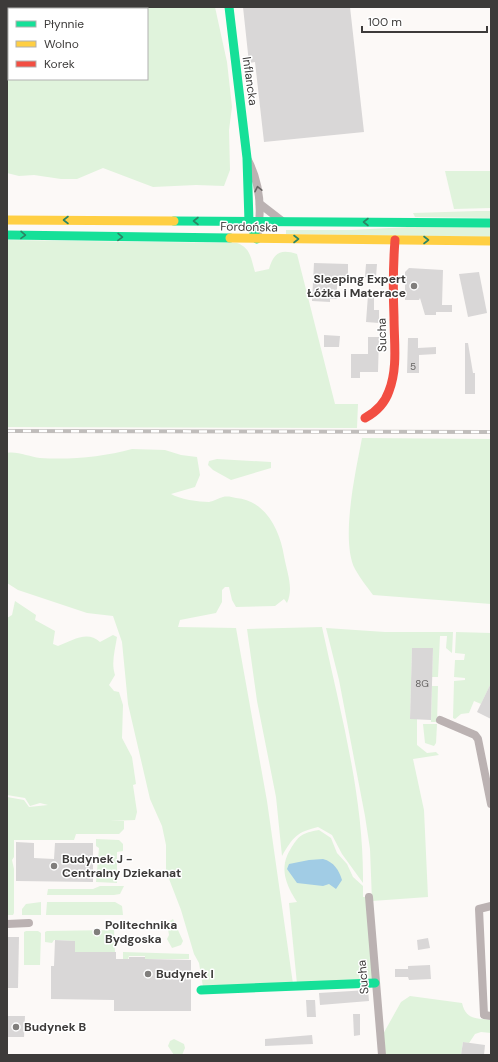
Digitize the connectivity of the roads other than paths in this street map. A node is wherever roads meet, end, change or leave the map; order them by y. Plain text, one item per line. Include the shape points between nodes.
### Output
1 (229, 7) edge
2 (247, 158) junction
3 (260, 204) junction
4 (7, 220) edge
5 (249, 222) junction
6 (260, 222) junction
7 (283, 222) junction
8 (491, 223) edge
9 (7, 235) edge
10 (257, 239) junction
11 (395, 240) junction
12 (491, 241) edge
13 (365, 418) dead end
14 (440, 720) dead end
15 (491, 804) edge
16 (369, 897) dead end
17 (491, 906) edge
18 (29, 923) dead end
19 (7, 924) edge
20 (375, 983) junction
21 (201, 990) dead end
22 (491, 1016) edge
23 (382, 1055) edge

1 - 2 main road, Inflancka
3 -> 2 street, Inflancka via 253,169
2 - 5 main road, Inflancka
3 - 6 street, Inflancka
3 - 7 street
5 -> 4 main road, Fordońska
5 - 6 main road, Fordońska
5 - 10 main road
6 - 7 main road, Fordońska
6 - 10 street, Inflancka
8 -> 7 main road, Fordońska
9 -> 10 main road, Fordońska
10 -> 11 main road, Fordońska
11 -> 12 main road, Fordońska
11 - 13 main road, Sucha via 392,385 385,401 375,413
14 - 15 street via 475,735 478,739
16 - 20 street, Sucha
17 - 22 street via 479,909 484,1015
18 - 19 street
20 - 21 main road
20 - 23 street, Sucha

